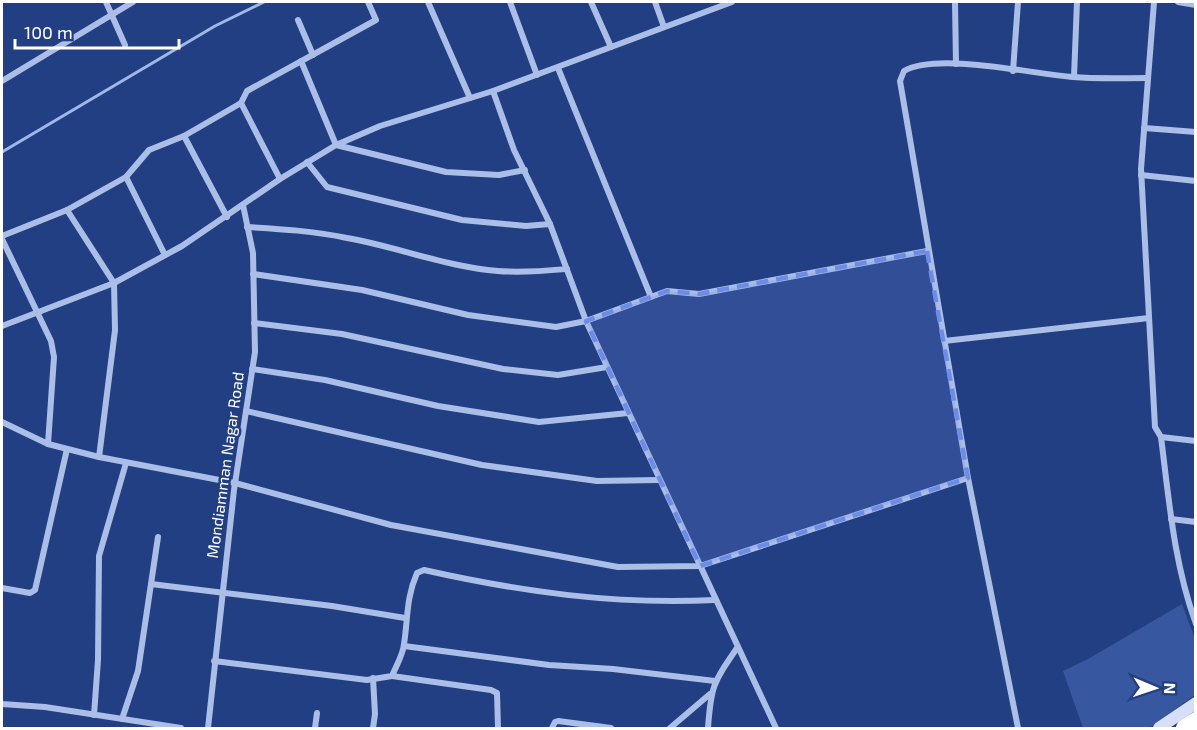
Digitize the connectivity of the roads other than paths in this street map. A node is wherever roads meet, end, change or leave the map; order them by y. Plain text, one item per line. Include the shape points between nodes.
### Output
1 (106, 2) edge
2 (133, 2) edge
3 (368, 2) edge
4 (429, 2) edge
5 (510, 2) edge
6 (591, 2) edge
7 (655, 2) edge
8 (732, 2) edge
9 (955, 2) edge
10 (1018, 2) edge
11 (1077, 2) edge
12 (1154, 2) edge
13 (1178, 2) edge
14 (1196, 5) edge
15 (111, 15) junction
16 (297, 20) dead end
17 (664, 27) junction
18 (125, 45) dead end
19 (611, 47) junction
20 (313, 55) junction
21 (301, 62) junction
22 (956, 64) junction
23 (558, 68) junction
24 (1013, 71) junction
25 (537, 75) junction
26 (1074, 77) junction
27 (1147, 78) junction
28 (2, 81) edge
29 (493, 91) junction
30 (470, 99) junction
31 (241, 103) junction
32 (1144, 128) junction
33 (1196, 132) edge
34 (184, 136) junction
35 (336, 146) junction
36 (307, 162) junction
37 (525, 170) junction
38 (1141, 175) junction
39 (126, 177) junction
40 (280, 179) junction
41 (1196, 181) edge
42 (243, 205) junction
43 (67, 210) junction
44 (226, 217) junction
45 (550, 224) junction
46 (247, 227) junction
47 (2, 238) edge
48 (927, 251) junction
49 (165, 255) junction
50 (567, 269) junction
51 (253, 274) junction
52 (114, 284) junction
53 (651, 297) junction
54 (37, 314) junction
55 (1149, 318) junction
56 (586, 321) junction
57 (254, 323) junction
58 (2, 326) edge
59 (944, 340) junction
60 (607, 368) junction
61 (252, 369) junction
62 (246, 411) junction
63 (628, 413) junction
64 (2, 422) edge
65 (1161, 437) junction
66 (1196, 441) edge
67 (48, 444) junction
68 (67, 449) junction
69 (99, 457) junction
70 (126, 463) junction
71 (968, 478) junction
72 (659, 480) junction
73 (235, 483) junction
74 (1171, 519) junction
75 (1196, 522) edge
76 (158, 537) dead end
77 (700, 567) junction
78 (151, 584) junction
79 (2, 588) edge
80 (222, 592) junction
81 (715, 600) junction
82 (405, 618) junction
83 (1196, 624) edge
84 (404, 646) junction
85 (737, 648) junction
86 (214, 661) junction
87 (392, 676) junction
88 (373, 678) junction
89 (715, 681) junction
90 (710, 694) junction
91 (1196, 703) edge
92 (2, 704) edge
93 (317, 713) dead end
94 (93, 715) junction
95 (122, 719) junction
96 (1196, 721) edge
97 (181, 729) edge
98 (208, 729) edge
99 (315, 729) edge
100 (373, 729) edge
101 (498, 729) edge
102 (552, 729) edge
103 (611, 729) edge
104 (670, 729) edge
105 (708, 729) edge
106 (776, 729) edge
107 (1018, 729) edge
108 (1159, 729) edge
109 (1185, 729) edge

1 - 15 street
2 - 15 street
3 - 20 street via 376,20
4 - 30 street
5 - 25 street
6 - 19 street
7 - 17 street
8 - 17 street
9 - 22 street
10 - 24 street
11 - 26 street
12 - 27 street
13 - 14 street
15 - 18 street
15 - 28 street
16 - 20 street
17 - 19 street
19 - 23 street
20 - 21 street
21 - 31 street via 247,91
21 - 35 street
22 - 24 street
22 - 48 street via 911,67 904,71 900,81
23 - 25 street
23 - 53 street
24 - 26 street
25 - 29 street
26 - 27 street
27 - 32 street
29 - 30 street
29 - 37 street
30 - 35 street via 380,126
31 - 34 street
31 - 40 street
32 - 33 street
32 - 38 street
34 - 39 street via 149,150
34 - 44 street
35 - 36 street
35 - 37 street via 446,172 499,175
36 - 40 street
36 - 45 street via 327,187 462,220 526,226
37 - 45 street
38 - 41 street
38 - 55 street
39 - 43 street
39 - 49 street
40 - 42 street
42 - 44 street
42 - 46 street, Mondiamman Nagar Road
43 - 47 street
43 - 52 street
44 - 49 street
45 - 50 street
46 - 50 street via 294,229 348,238 497,271
46 - 51 street, Mondiamman Nagar Road
47 - 54 street
48 - 53 street via 699,294 667,291
48 - 59 street
49 - 52 street
50 - 56 street
51 - 56 street via 362,290 501,320 556,327
51 - 57 street, Mondiamman Nagar Road
52 - 54 street
52 - 69 street via 115,330
53 - 56 street
54 - 58 street
54 - 67 street via 51,341 54,357
55 - 59 street
55 - 65 street via 1155,427
56 - 60 street
57 - 60 street via 342,334 503,369 558,375
57 - 61 street, Mondiamman Nagar Road
59 - 71 street
60 - 63 street
61 - 62 street, Mondiamman Nagar Road
61 - 63 street via 539,422
62 - 72 street via 482,465 597,481
62 - 73 street, Mondiamman Nagar Road
63 - 72 street
64 - 67 street
65 - 66 street
65 - 74 street
67 - 68 street
68 - 69 street
68 - 79 street via 35,590 30,593
69 - 70 street
70 - 73 street
70 - 94 street via 99,556
71 - 77 street
71 - 107 street
72 - 77 street
73 - 77 street via 391,525 505,548 618,567
73 - 80 street, Mondiamman Nagar Road
74 - 75 street
74 - 83 street via 1186,597
76 - 78 street
77 - 81 street
78 - 80 street
78 - 95 street via 138,671
80 - 82 street
80 - 86 street, Mondiamman Nagar Road
81 - 82 street via 664,602 529,592 424,570 414,579
81 - 85 street
82 - 84 street
84 - 87 street
84 - 89 street
85 - 89 street
85 - 106 street
86 - 88 street
86 - 98 street, Mondiamman Nagar Road
87 - 88 street
87 - 101 street via 491,690 499,699
88 - 100 street
89 - 90 street
90 - 104 street
90 - 105 street
91 - 108 street
92 - 94 street
93 - 99 street
94 - 95 street
95 - 97 street
96 - 109 highway
102 - 103 street via 558,721

